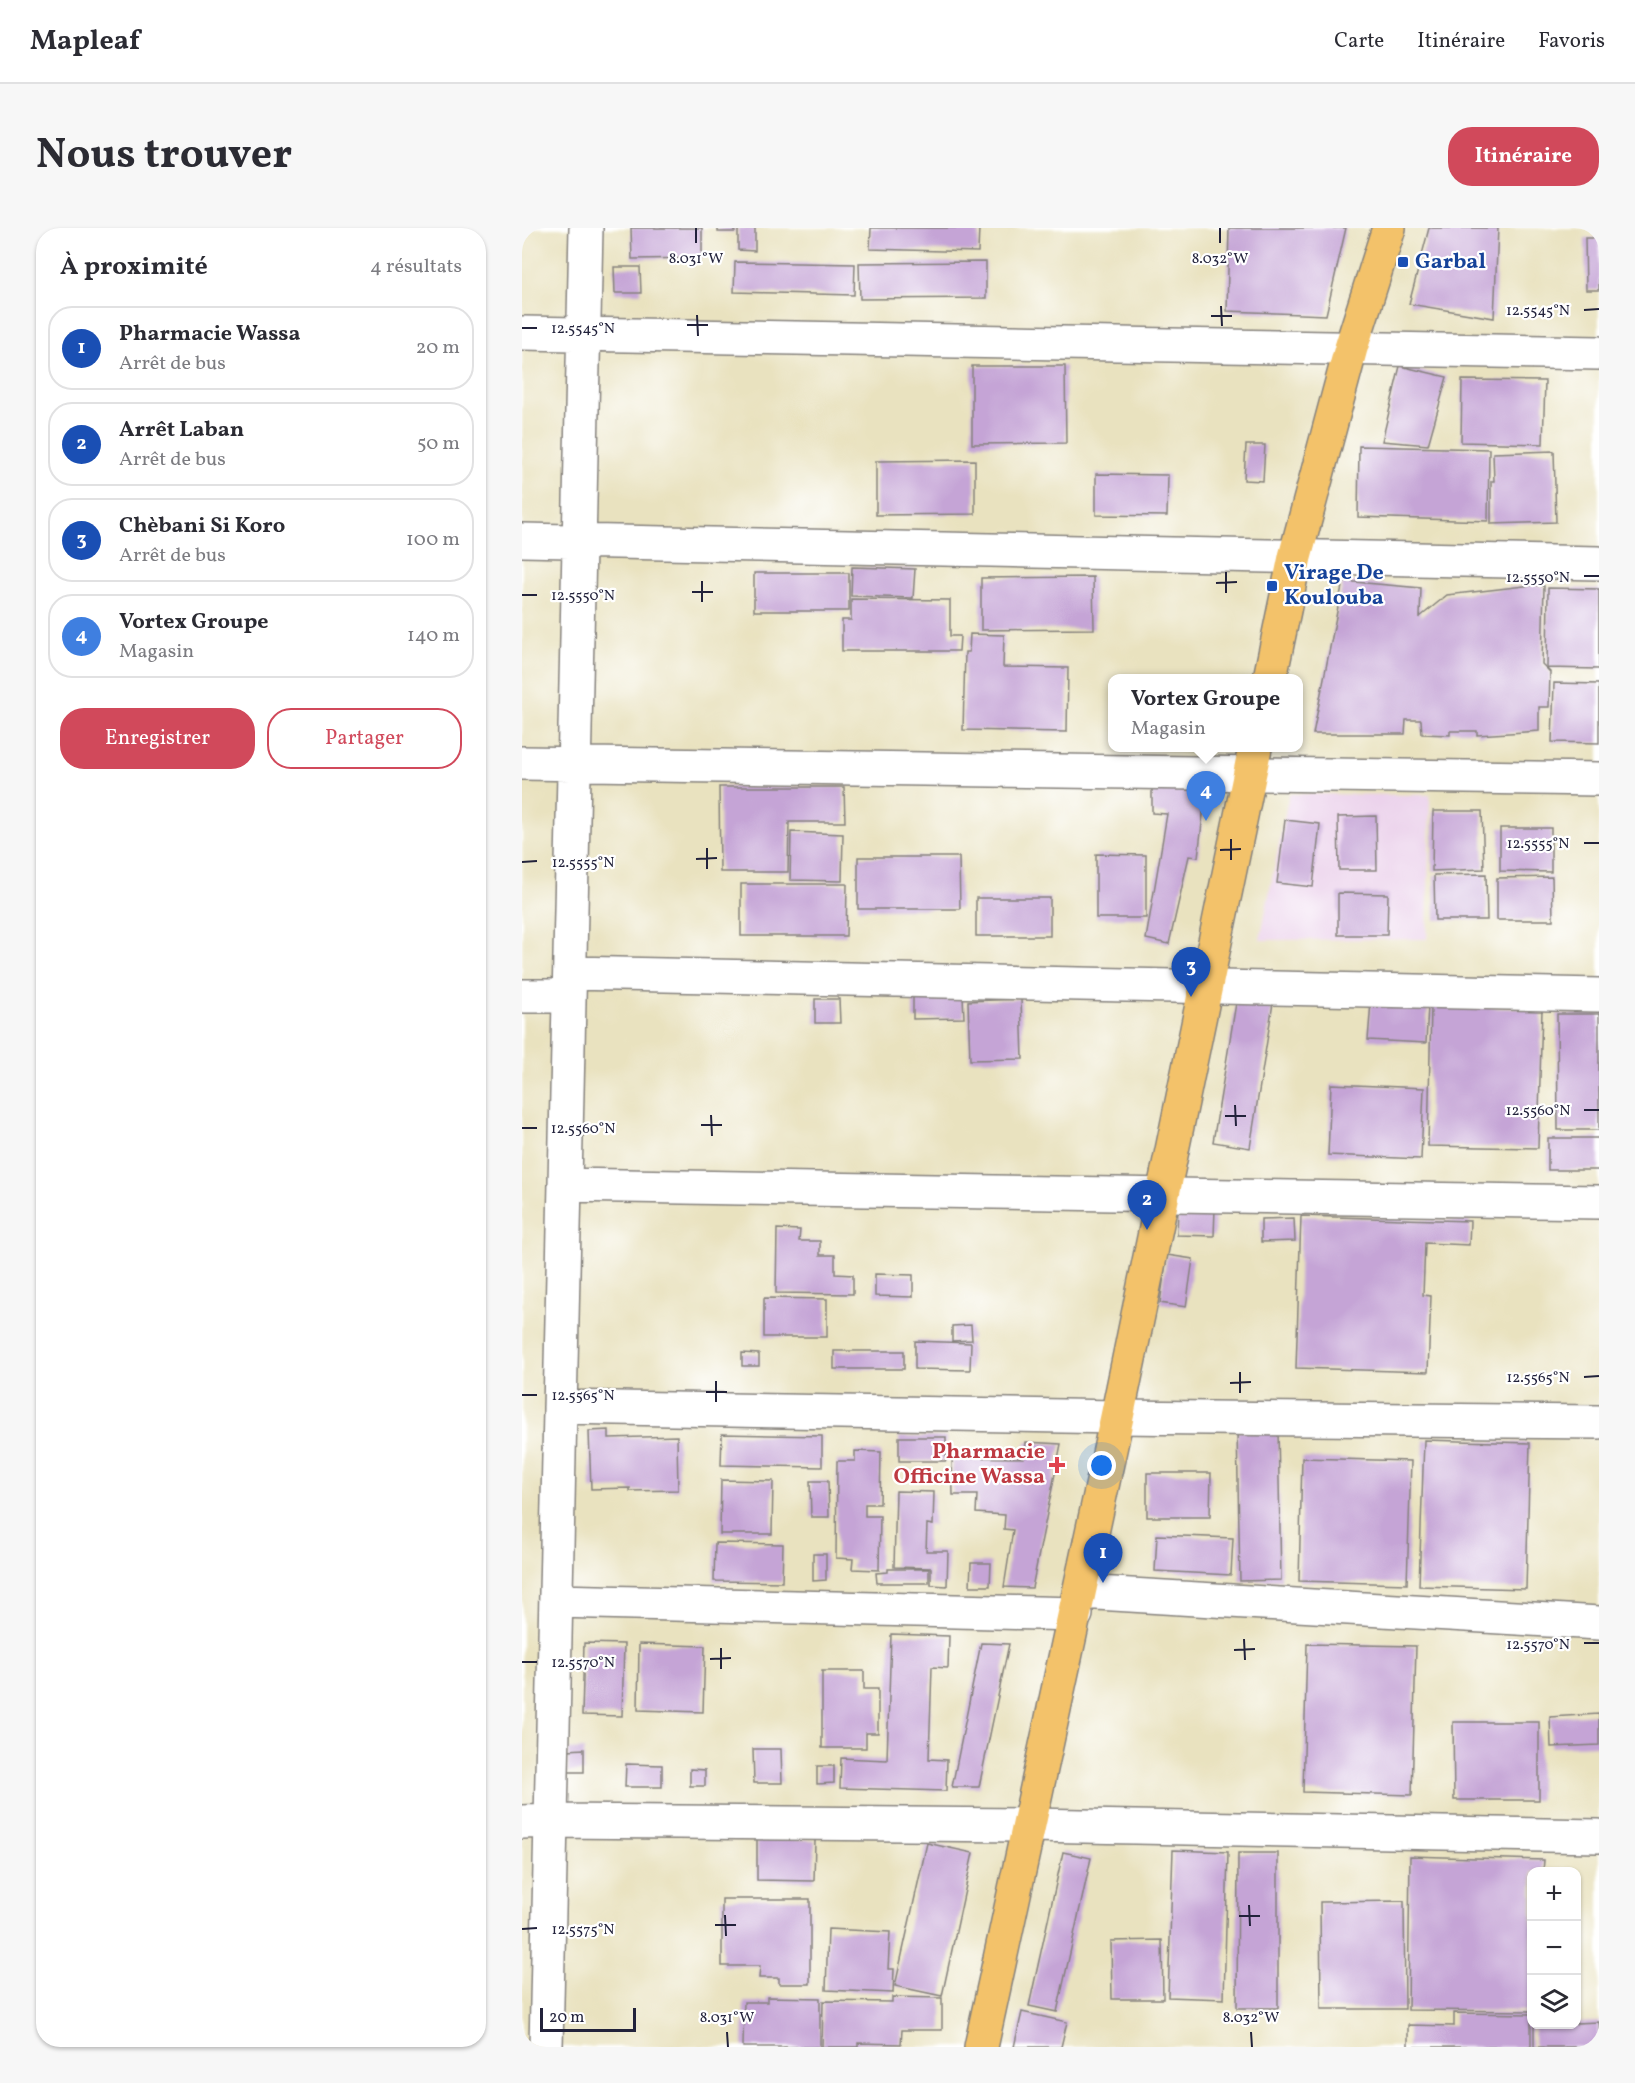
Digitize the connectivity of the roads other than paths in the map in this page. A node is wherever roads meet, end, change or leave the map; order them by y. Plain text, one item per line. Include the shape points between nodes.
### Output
1 (586, 228) edge
2 (1389, 228) edge
3 (522, 333) edge
4 (584, 335) junction
5 (1351, 348) junction
6 (1599, 353) edge
7 (522, 540) edge
8 (579, 542) junction
9 (1295, 557) junction
10 (1599, 563) edge
11 (1271, 674) edge
12 (1253, 761) edge
13 (522, 764) edge
14 (575, 764) junction
15 (1599, 779) edge
16 (570, 985) junction
17 (1206, 987) junction
18 (1599, 995) edge
19 (522, 996) edge
20 (565, 1185) junction
21 (1163, 1195) junction
22 (1599, 1202) edge
23 (560, 1407) junction
24 (1118, 1417) junction
25 (1599, 1422) edge
26 (556, 1601) junction
27 (1078, 1603) junction
28 (1599, 1623) edge
29 (537, 1822) edge
30 (1030, 1825) junction
31 (1599, 1836) edge
32 (546, 2047) edge
33 (981, 2047) edge

1 - 4 street
2 - 5 main road
3 - 4 street
4 - 5 street
4 - 8 street
5 - 6 street
5 - 9 main road
7 - 8 street
8 - 9 street
8 - 14 street
9 - 10 street
9 - 11 main road
12 - 14 street
12 - 15 street
12 - 17 main road
13 - 14 street
14 - 16 street
16 - 17 street
16 - 19 street
16 - 20 street
17 - 18 street
17 - 21 main road
20 - 21 street
20 - 23 street
21 - 22 street
21 - 24 main road
23 - 24 street
23 - 26 street
24 - 25 street
24 - 27 main road
26 - 27 street
26 - 29 street
27 - 28 street
27 - 30 main road
29 - 30 street
29 - 32 street
30 - 31 street
30 - 33 main road

